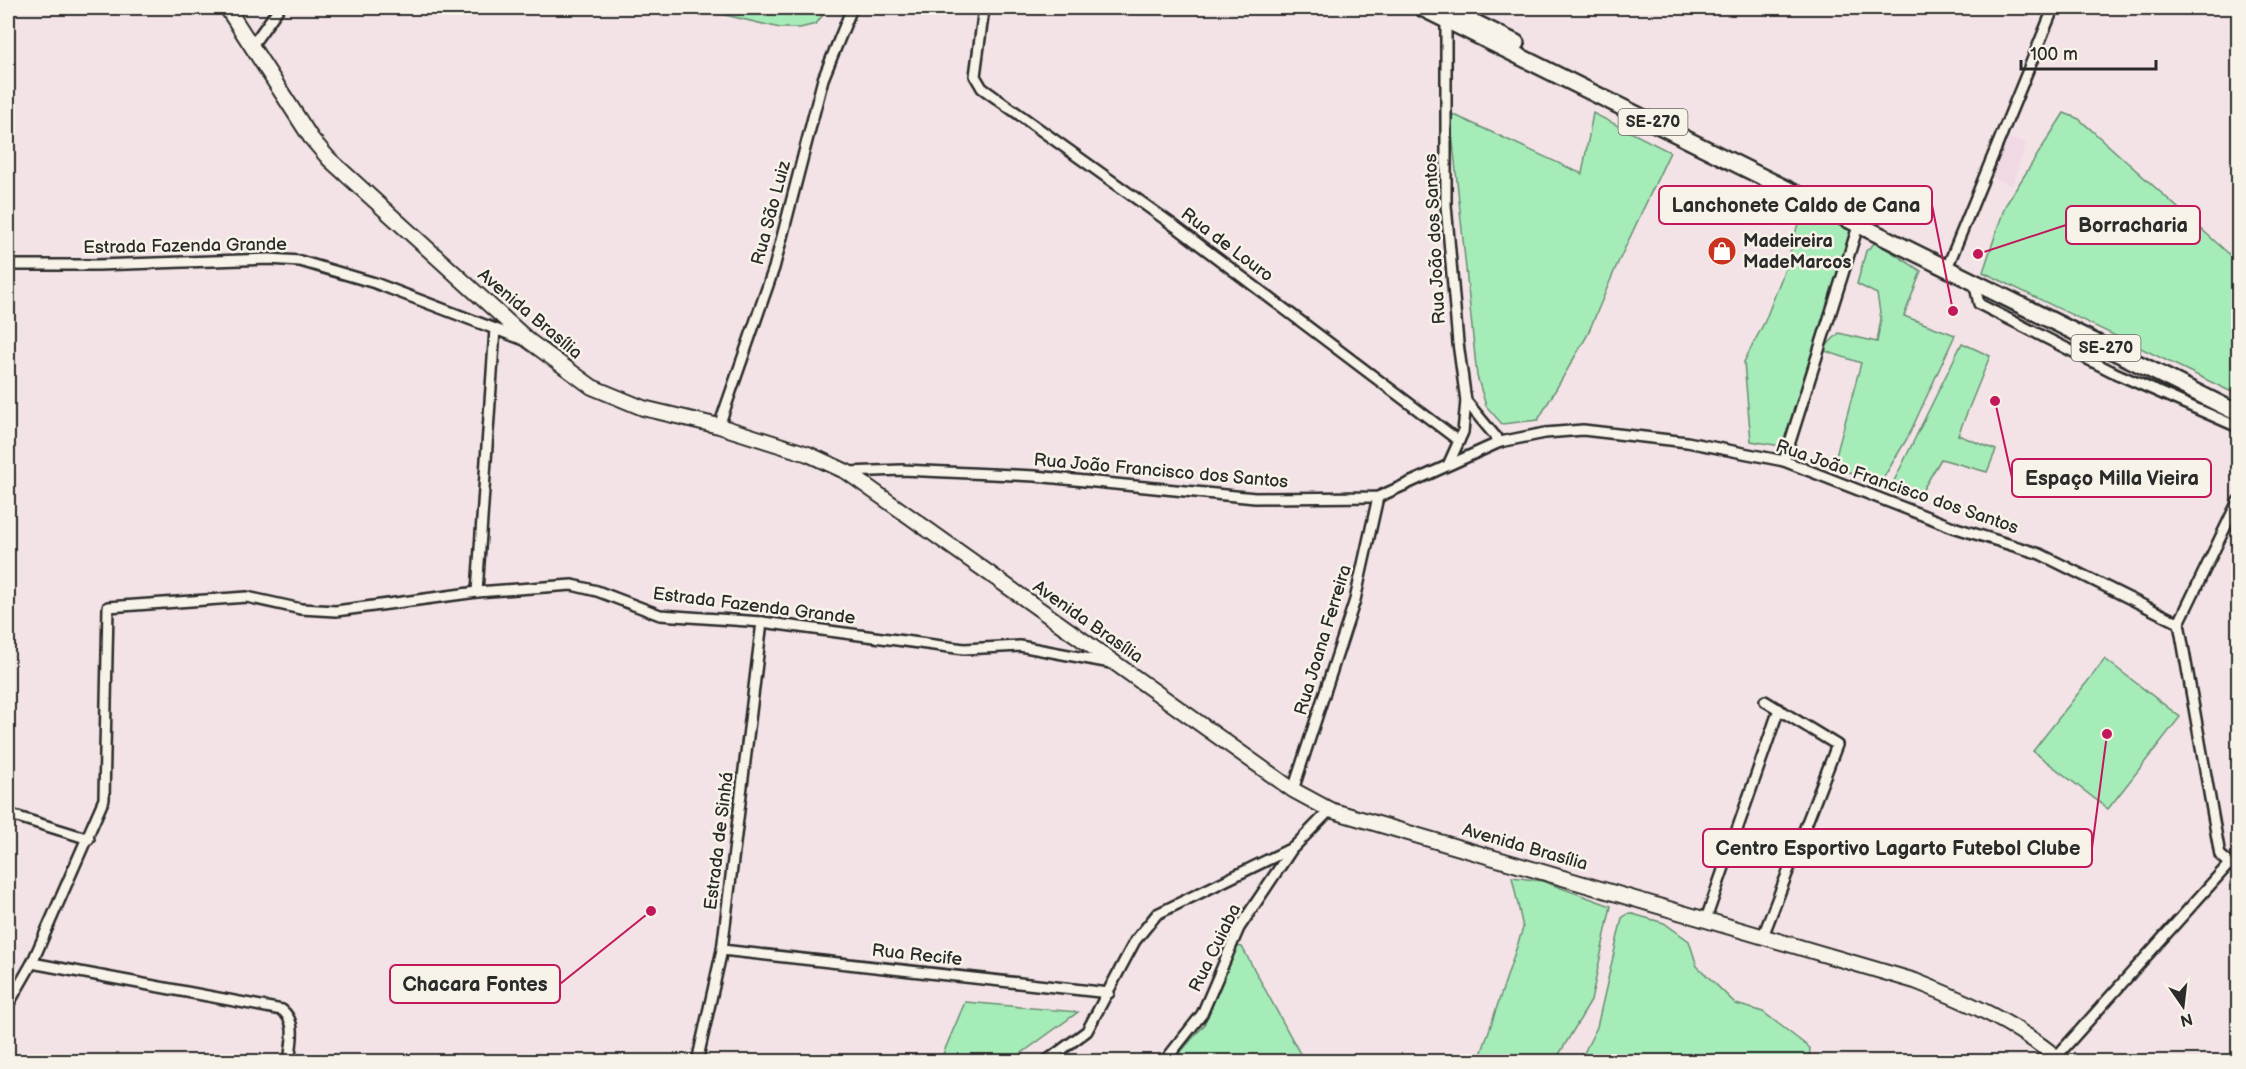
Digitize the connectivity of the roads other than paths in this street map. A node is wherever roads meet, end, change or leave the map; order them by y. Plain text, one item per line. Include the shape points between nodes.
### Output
1 (227, 8) edge
2 (279, 8) edge
3 (852, 8) edge
4 (984, 8) edge
5 (1422, 8) edge
6 (1446, 11) edge
7 (2050, 14) dead end
8 (251, 47) junction
9 (1859, 223) junction
10 (1949, 263) junction
11 (8, 265) edge
12 (1974, 282) junction
13 (495, 329) junction
14 (529, 341) junction
15 (1466, 401) junction
16 (2238, 408) edge
17 (2238, 413) edge
18 (719, 426) junction
19 (2238, 427) edge
20 (1459, 441) junction
21 (1500, 442) junction
22 (1784, 461) junction
23 (1449, 463) junction
24 (847, 472) junction
25 (1377, 497) junction
26 (2238, 501) edge
27 (477, 592) junction
28 (762, 622) junction
29 (2179, 624) junction
30 (1114, 663) junction
31 (1765, 701) dead end
32 (1779, 709) junction
33 (1293, 790) junction
34 (1330, 810) junction
35 (8, 814) edge
36 (89, 839) junction
37 (1294, 847) junction
38 (2229, 864) junction
39 (2238, 870) edge
40 (1706, 919) junction
41 (1763, 936) junction
42 (722, 950) junction
43 (32, 963) junction
44 (1109, 993) junction
45 (8, 1005) edge
46 (2059, 1059) edge
47 (289, 1062) edge
48 (697, 1062) edge
49 (1045, 1062) edge
50 (1164, 1062) edge

1 - 8 main road, Avenida Brasília
2 - 8 street
3 - 18 street, Rua São Luiz via 821,87 774,268
4 - 20 street, Rua de Louro via 975,76 982,88 1176,227
5 - 6 main road, SE-270
6 - 9 main road, SE-270
6 - 10 main road, SE-270 via 1737,153
6 - 15 street, Rua João dos Santos via 1446,205
7 - 10 street
8 - 14 main road, Avenida Brasília via 328,159
9 - 12 main road, SE-270
9 - 22 street
10 - 16 main road, SE-270
11 - 13 street, Estrada Fazenda Grande via 300,261 375,283
12 - 17 main road, SE-270
12 - 19 street via 1978,304 2115,373
13 - 14 street, Estrada Fazenda Grande
13 - 27 street
14 - 18 main road, Avenida Brasília via 592,387 643,408
15 - 20 street, Rua João dos Santos
15 - 21 street
18 - 24 main road, Avenida Brasília via 808,454
20 - 23 street, Rua João dos Santos
21 - 22 street, Rua João Francisco dos Santos via 1582,430 1698,443
21 - 23 street, Rua João Francisco dos Santos
22 - 29 street, Rua João Francisco dos Santos via 1953,527 2065,564
23 - 25 street, Rua João Francisco dos Santos
24 - 25 street, Rua João Francisco dos Santos via 902,470 1035,476 1255,498
24 - 30 main road, Avenida Brasília
25 - 33 street, Rua Joana Ferreira via 1354,600
26 - 29 street
27 - 28 street, Estrada Fazenda Grande via 572,585 651,613
27 - 36 street, Estrada Fazenda Grande via 336,611 301,609 247,597 108,607 106,783 103,804
28 - 30 street, Estrada Fazenda Grande via 964,648 1020,646
28 - 42 street, Estrada de Sinhá
29 - 38 street via 2216,840 2220,855
30 - 33 main road, Avenida Brasília
31 - 32 street
32 - 40 street
32 - 41 street via 1837,745
33 - 34 main road, Avenida Brasília
34 - 37 street
34 - 40 main road, Avenida Brasília
35 - 36 street
36 - 43 street
37 - 44 street via 1157,914 1135,940
37 - 50 street, Rua Cuiaba via 1239,928 1202,1014
38 - 39 street
38 - 46 street
40 - 41 main road, Avenida Brasília
41 - 46 main road, Avenida Brasília via 1915,981 1984,1009
42 - 44 street, Rua Recife
42 - 48 street, Estrada de Sinhá
43 - 45 street
43 - 47 street via 282,1010 293,1024
44 - 49 street via 1087,1031

